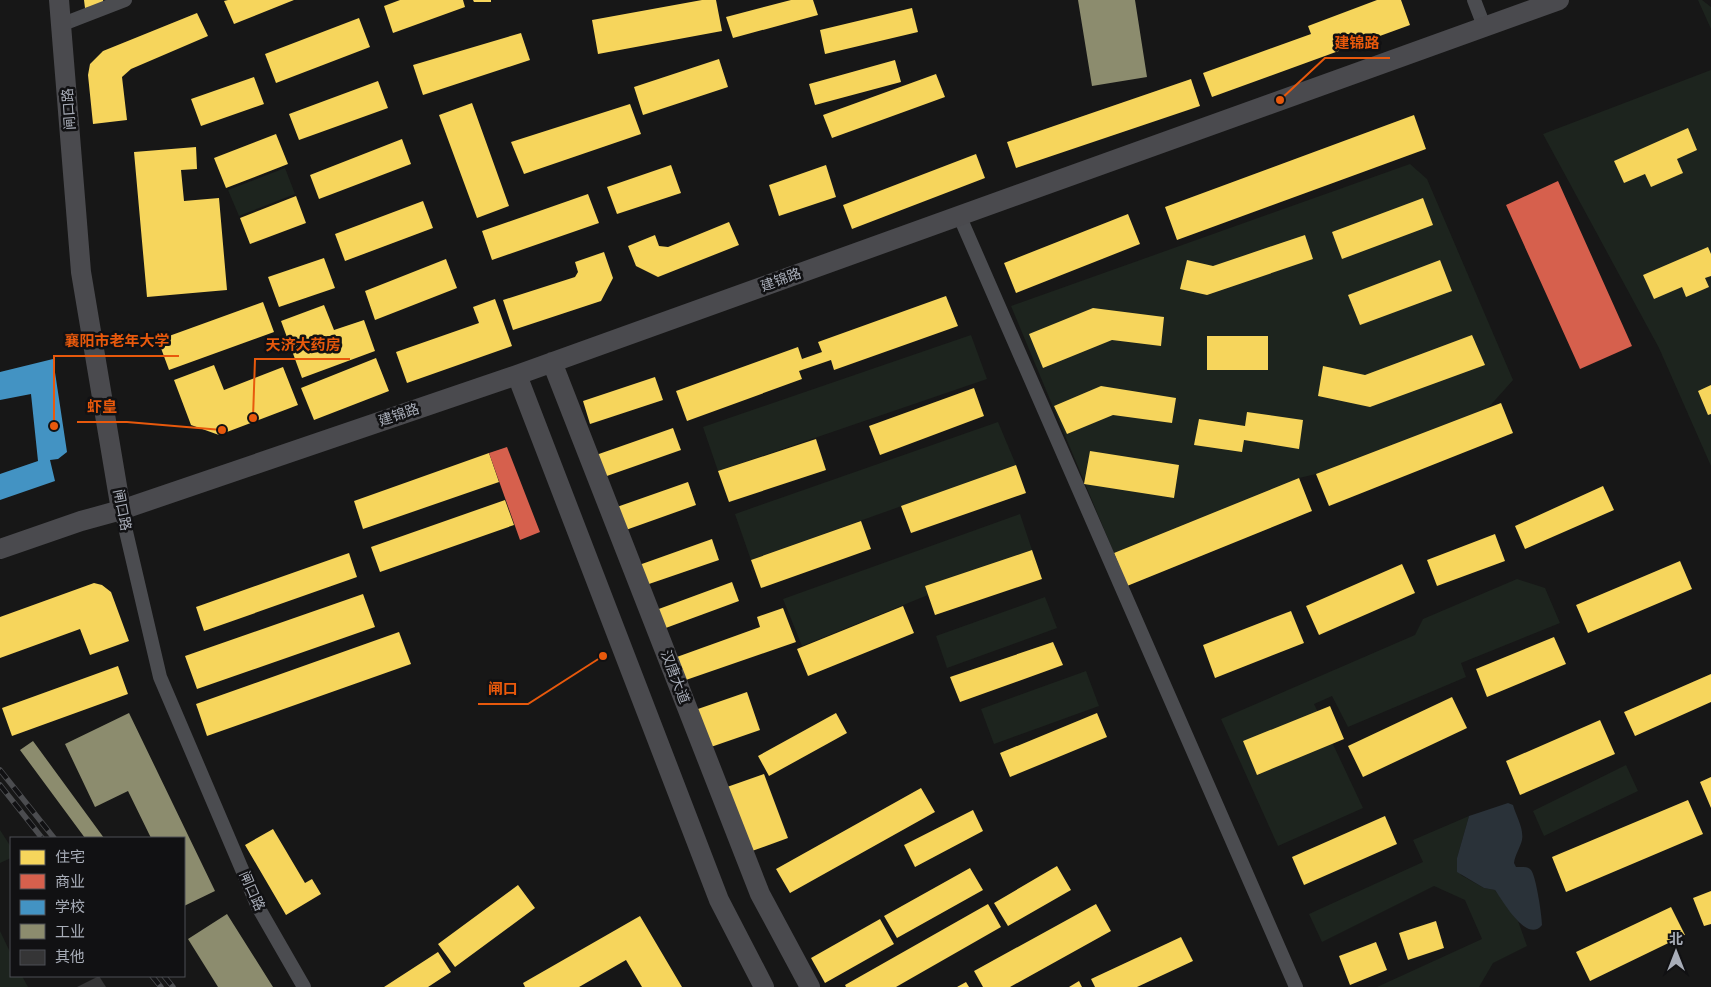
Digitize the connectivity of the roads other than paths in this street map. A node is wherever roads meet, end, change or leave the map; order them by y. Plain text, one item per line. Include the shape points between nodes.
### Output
1 (60, 0) edge
2 (125, 0) edge
3 (1474, 0) edge
4 (1559, 0) edge
5 (63, 24) junction
6 (1484, 26) junction
7 (959, 215) junction
8 (552, 362) junction
9 (516, 375) junction
10 (121, 510) junction
11 (0, 549) edge
12 (304, 987) edge
13 (764, 987) edge
14 (810, 987) edge
15 (1296, 987) edge

1 - 5 street, 闸口路
2 - 5 street
3 - 6 street
4 - 6 street, 建锦路
5 - 10 street, 闸口路 via 81,272
6 - 7 street, 建锦路
7 - 8 street, 建锦路
7 - 15 street
8 - 9 street, 建锦路
8 - 14 street, 汉唐大道 via 760,894
9 - 10 street, 建锦路
9 - 13 street via 719,900
10 - 11 street, 建锦路
10 - 12 street, 闸口路 via 160,677 258,907

